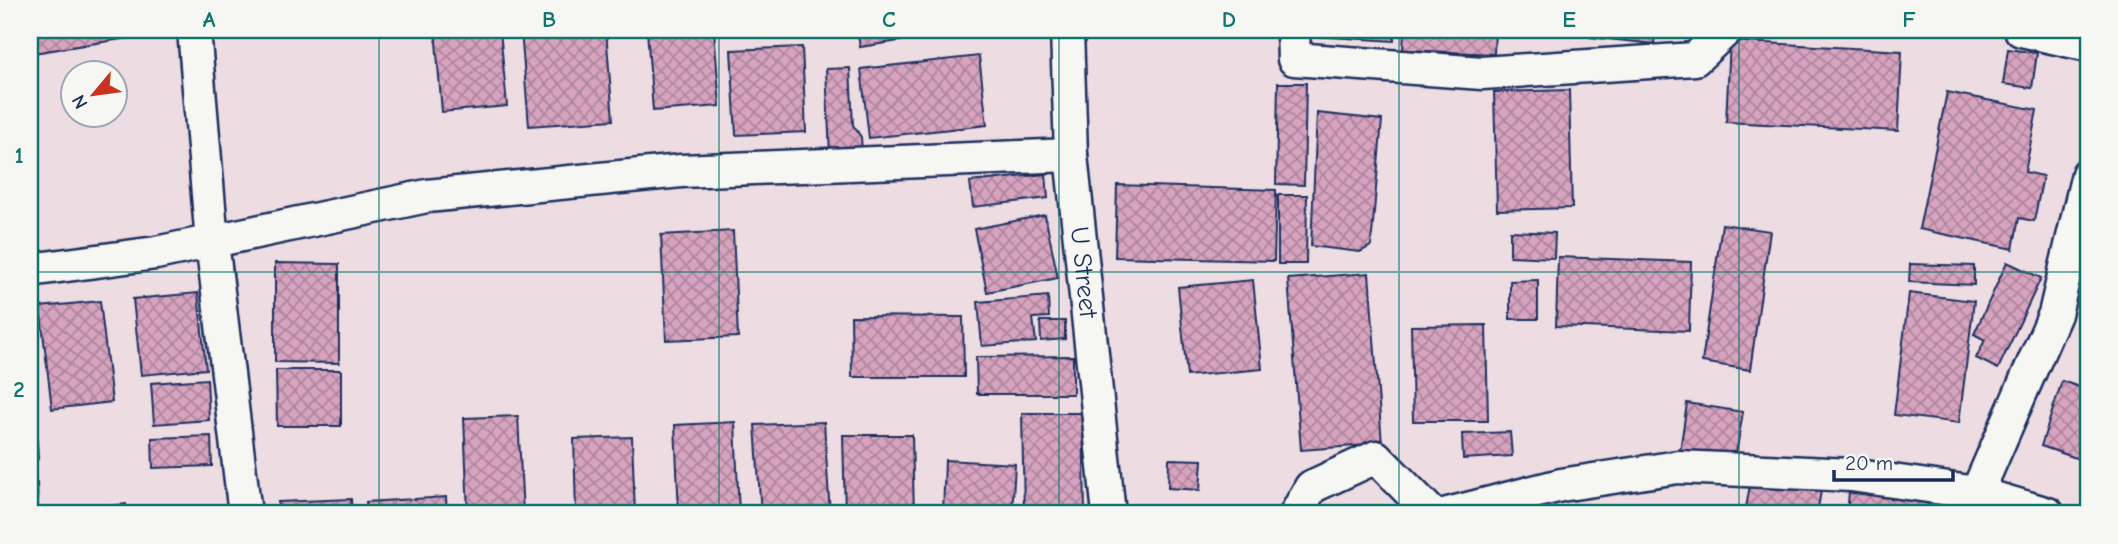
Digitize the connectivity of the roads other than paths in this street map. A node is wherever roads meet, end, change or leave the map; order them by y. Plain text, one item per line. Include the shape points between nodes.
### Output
1 (194, 30) edge
2 (1067, 30) edge
3 (1293, 30) edge
4 (1726, 30) edge
5 (2021, 30) edge
6 (2088, 45) edge
7 (1071, 155) junction
8 (2088, 174) edge
9 (212, 242) junction
10 (30, 270) edge
11 (1977, 493) junction
12 (245, 514) edge
13 (1109, 514) edge
14 (1296, 514) edge
15 (1432, 514) edge
16 (1448, 514) edge
17 (2048, 514) edge

1 - 9 street
2 - 7 street, U Street
3 - 4 street via 1294,59 1482,73 1695,59
5 - 6 street
7 - 9 street via 681,171 441,194
7 - 13 street, U Street
8 - 11 street via 2054,314
9 - 10 street
9 - 12 street
11 - 16 street via 1851,475 1678,467 1561,485
11 - 17 street
14 - 15 street via 1311,487 1376,457

